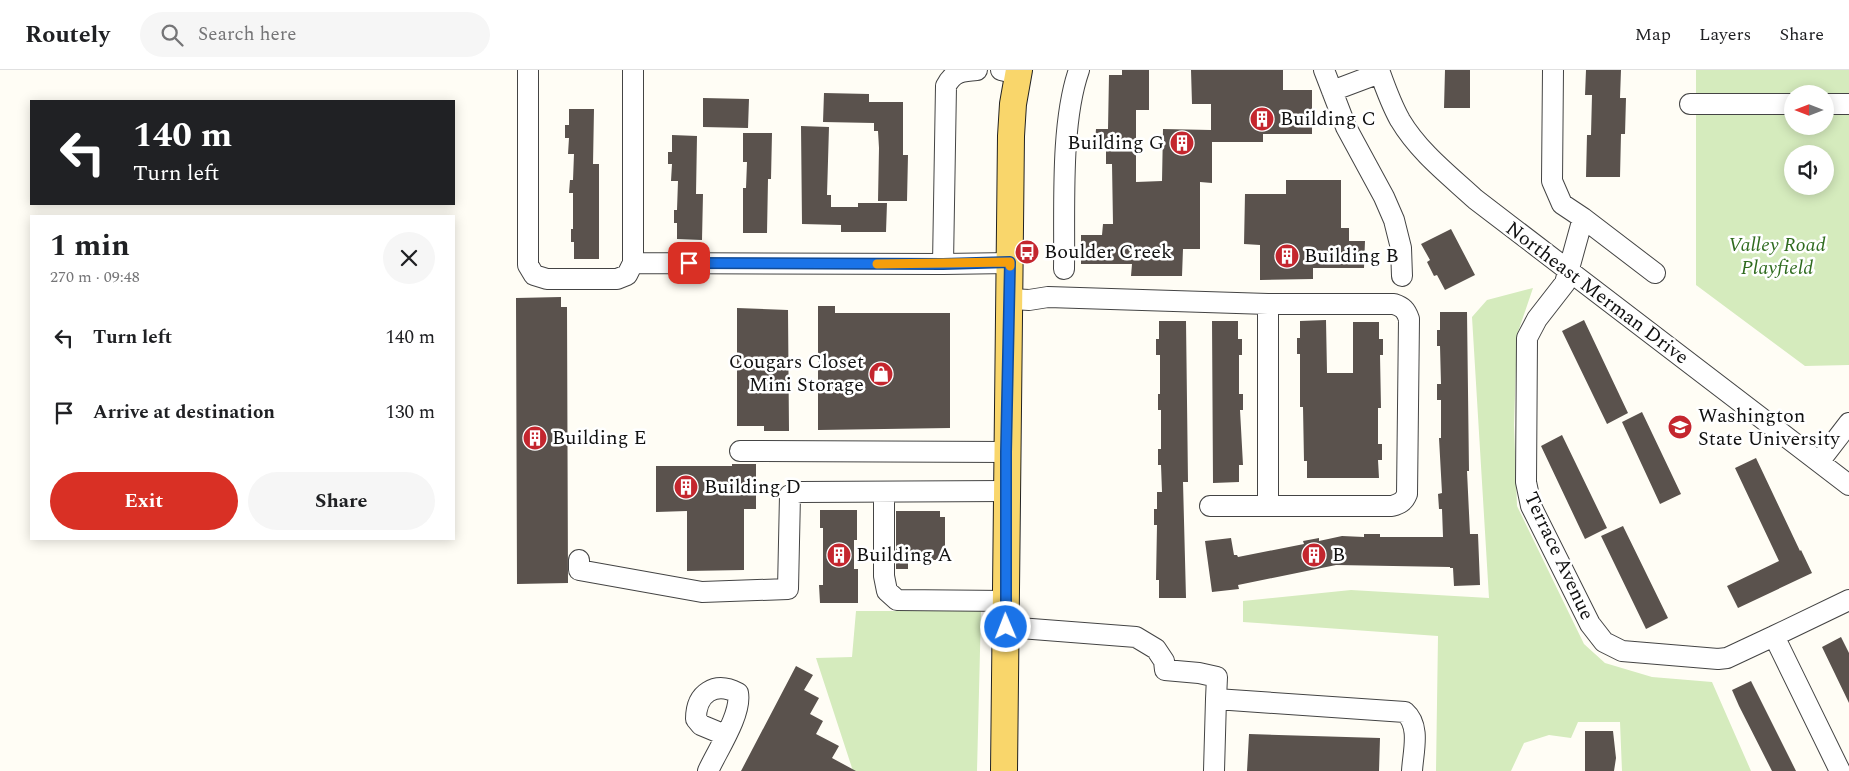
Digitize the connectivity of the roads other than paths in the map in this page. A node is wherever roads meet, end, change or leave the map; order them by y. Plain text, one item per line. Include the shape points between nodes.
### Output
1 (528, 70) edge
2 (633, 70) edge
3 (977, 70) edge
4 (1079, 70) edge
5 (1324, 70) edge
6 (1553, 70) edge
7 (1012, 71) edge
8 (1380, 72) edge
9 (1332, 91) junction
10 (1690, 104) dead end
11 (1784, 104) edge
12 (1834, 104) edge
13 (1849, 104) edge
14 (1582, 218) junction
15 (1010, 262) junction
16 (633, 263) junction
17 (943, 264) junction
18 (1064, 269) dead end
19 (1568, 271) junction
20 (1655, 273) dead end
21 (1402, 276) dead end
22 (1010, 299) junction
23 (1268, 304) junction
24 (1849, 423) edge
25 (740, 451) dead end
26 (1006, 452) junction
27 (1819, 462) junction
28 (1849, 485) edge
29 (1006, 491) junction
30 (884, 492) junction
31 (1210, 506) dead end
32 (1268, 506) junction
33 (579, 560) dead end
34 (1849, 600) edge
35 (1006, 601) junction
36 (1006, 627) junction
37 (1774, 636) junction
38 (1216, 699) junction
39 (725, 735) dead end
40 (708, 771) edge
41 (1004, 771) edge
42 (1214, 771) edge
43 (1412, 771) edge
44 (1840, 771) edge

1 - 16 street via 528,265 531,271 543,279 617,279 627,275
2 - 16 street
3 - 17 street via 961,71 951,76 946,86
4 - 18 street via 1067,147
5 - 9 street
6 - 14 street via 1552,181 1562,204
7 - 15 main road
8 - 9 street
8 - 19 street, Northeast Merman Drive via 1401,121 1431,159 1475,199
9 - 21 street via 1346,127 1394,220 1401,248
10 - 11 street
12 - 13 street
14 - 19 street, Terrace Avenue
14 - 20 street
15 - 17 street
15 - 22 main road
16 - 17 street
19 - 27 street, Northeast Merman Drive
19 - 37 street, Terrace Avenue via 1565,283 1537,319 1527,338 1526,482 1531,506 1590,624 1604,642 1622,651 1702,659 1727,658
22 - 23 street
22 - 26 main road
23 - 32 street
23 - 32 street via 1394,304 1402,307 1409,319 1407,494 1404,500 1392,506
24 - 27 street
25 - 26 street
26 - 29 main road
27 - 28 street, Northeast Merman Drive
29 - 30 street
29 - 35 main road
30 - 33 street via 800,492 790,496 788,589 702,592 579,570
30 - 35 street via 884,576 888,591 897,600
31 - 32 street
34 - 37 street, Terrace Avenue
35 - 36 main road
36 - 38 street via 1136,637 1156,649 1164,661 1165,670 1217,677
36 - 41 main road
37 - 44 street
38 - 42 street
38 - 43 street via 1405,712 1415,729
39 - 40 street

